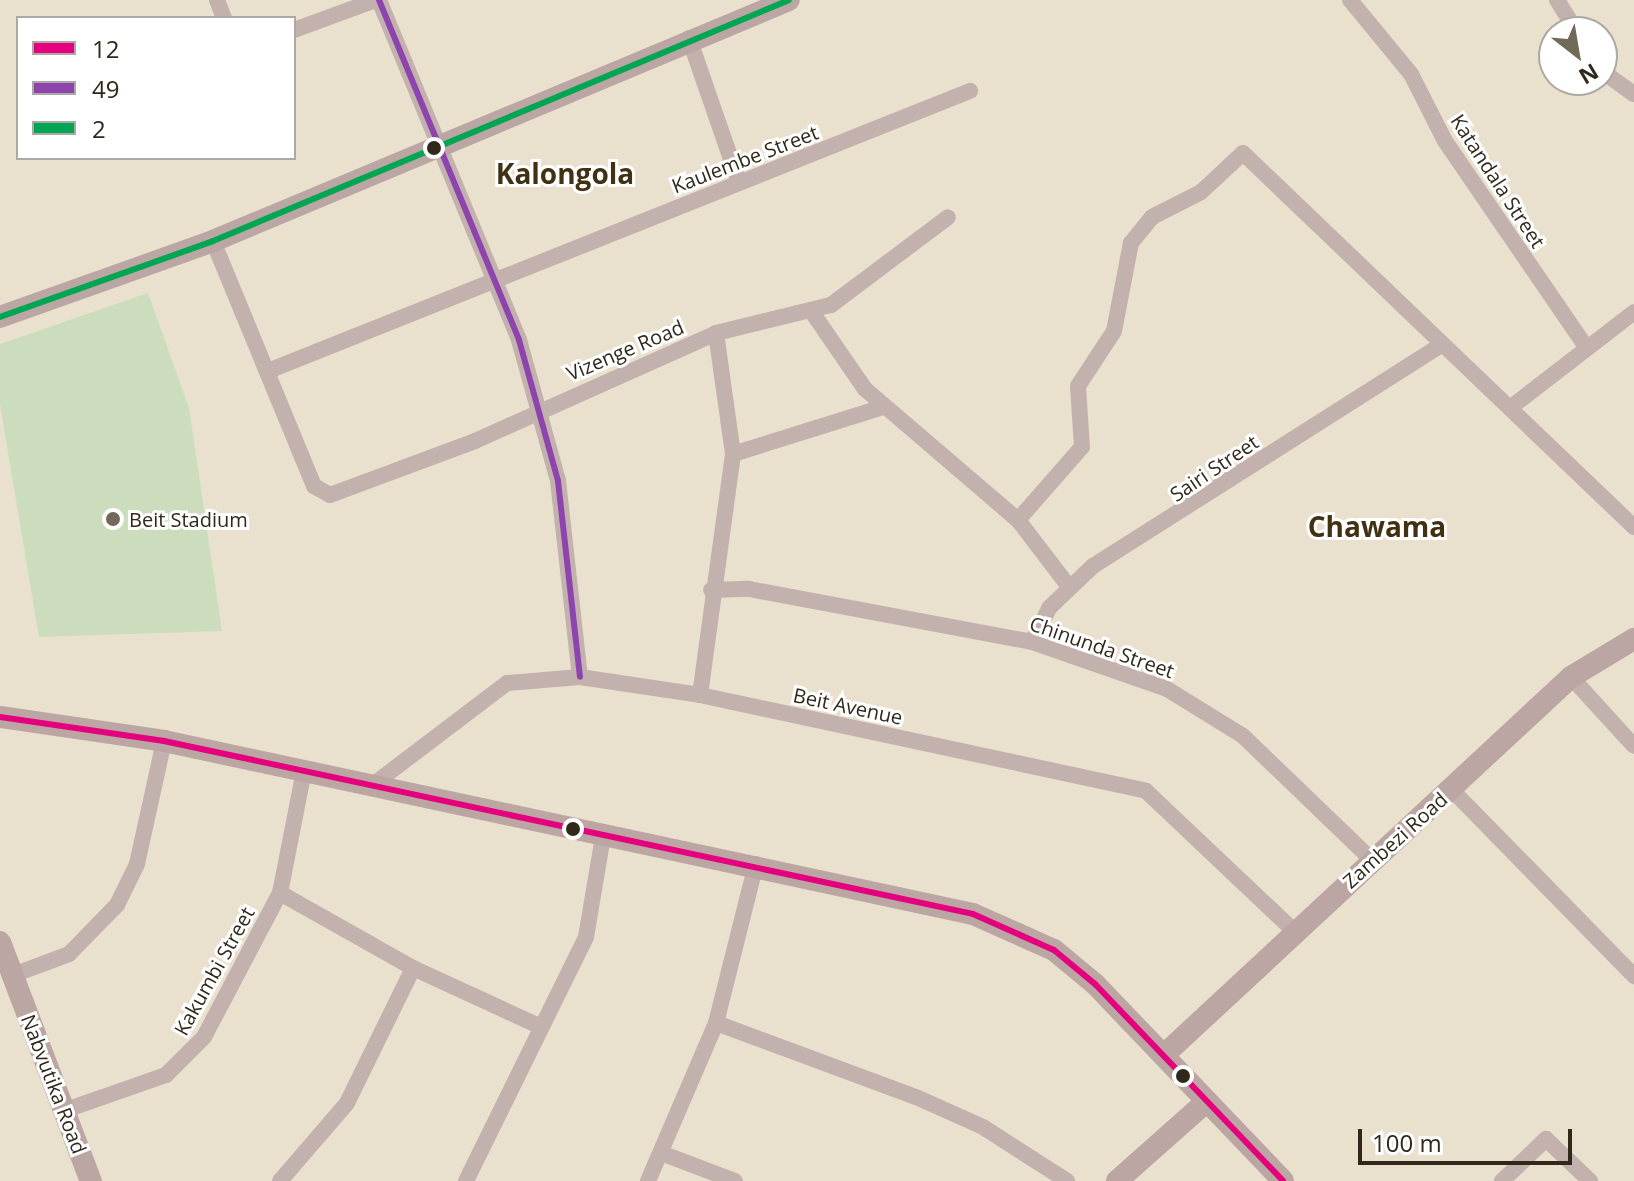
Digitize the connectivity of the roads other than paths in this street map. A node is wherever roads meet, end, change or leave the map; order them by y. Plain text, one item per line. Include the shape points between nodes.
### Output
1 (377, 0) edge
2 (789, 0) edge
3 (1350, 0) edge
4 (296, 29) edge
5 (689, 38) junction
6 (970, 91) dead end
7 (432, 144) junction
8 (739, 182) junction
9 (948, 217) dead end
10 (213, 241) junction
11 (493, 280) junction
12 (812, 312) junction
13 (1634, 312) edge
14 (0, 317) edge
15 (716, 333) junction
16 (1439, 346) junction
17 (1586, 347) junction
18 (268, 371) junction
19 (883, 407) junction
20 (1510, 408) junction
21 (538, 411) junction
22 (733, 454) junction
23 (1018, 520) junction
24 (1634, 527) edge
25 (1067, 584) junction
26 (711, 590) junction
27 (1634, 639) edge
28 (1032, 642) junction
29 (580, 677) junction
30 (1571, 677) junction
31 (700, 695) junction
32 (0, 717) edge
33 (164, 741) junction
34 (1634, 746) edge
35 (304, 771) junction
36 (370, 787) junction
37 (1451, 789) junction
38 (603, 836) junction
39 (1373, 861) junction
40 (756, 864) junction
41 (280, 893) junction
42 (1295, 932) junction
43 (0, 942) edge
44 (413, 968) junction
45 (13, 975) junction
46 (1634, 976) edge
47 (716, 1023) junction
48 (541, 1027) junction
49 (1165, 1054) junction
50 (1206, 1102) junction
51 (63, 1111) junction
52 (661, 1153) junction
53 (91, 1181) edge
54 (280, 1181) edge
55 (466, 1181) edge
56 (648, 1181) edge
57 (735, 1181) edge
58 (1067, 1181) edge
59 (1117, 1181) edge
60 (1283, 1181) edge
61 (1502, 1181) edge
62 (1590, 1181) edge

1 - 4 street
1 - 7 street
2 - 5 street
3 - 17 street, Katandala Street via 1411,74 1445,141
5 - 7 street
5 - 8 street
6 - 8 street, Kaulembe Street
7 - 10 street
7 - 11 street
8 - 11 street, Kaulembe Street
9 - 12 street, Vizenge Road via 851,294
10 - 14 street
10 - 18 street, Vizenge Road
11 - 18 street, Kaulembe Street
11 - 21 street
12 - 15 street, Vizenge Road
12 - 19 street via 845,368
13 - 17 street
15 - 21 street, Vizenge Road
15 - 22 street
16 - 20 street
16 - 23 street via 1301,202 1243,153 1201,192 1152,217 1131,243 1114,331 1078,386 1082,447
16 - 25 street, Sairi Street
17 - 20 street
18 - 21 street, Vizenge Road via 314,486 330,495
19 - 22 street
19 - 23 street
20 - 24 street
21 - 29 street via 562,506
22 - 26 street
23 - 25 street
25 - 28 street, Sairi Street
26 - 28 street, Chinunda Street via 749,589
26 - 31 street
27 - 30 street, Zambezi Road
28 - 39 street, Chinunda Street via 1202,705
29 - 31 street, Beit Avenue
29 - 36 street, Beit Avenue via 487,692
30 - 34 street
30 - 37 street, Zambezi Road
31 - 42 street, Beit Avenue via 1146,791
32 - 33 street
33 - 35 street
33 - 45 street via 137,864 117,905 69,954
35 - 36 street
35 - 41 street, Kakumbi Street
36 - 38 street
37 - 39 street, Zambezi Road
37 - 46 street
38 - 40 street
38 - 48 street via 586,937
39 - 42 street, Zambezi Road
40 - 47 street
40 - 49 street via 916,899 1028,936 1095,984
41 - 44 street
41 - 51 street, Kakumbi Street via 190,1054 153,1081
42 - 49 street, Zambezi Road
43 - 45 street, Nabvutika Road
44 - 48 street
44 - 54 street via 347,1103
45 - 51 street, Nabvutika Road
47 - 52 street
47 - 58 street via 983,1127
48 - 55 street
49 - 50 street
50 - 59 street
50 - 60 street
51 - 53 street, Nabvutika Road
52 - 56 street
52 - 57 street
61 - 62 street via 1546,1139

